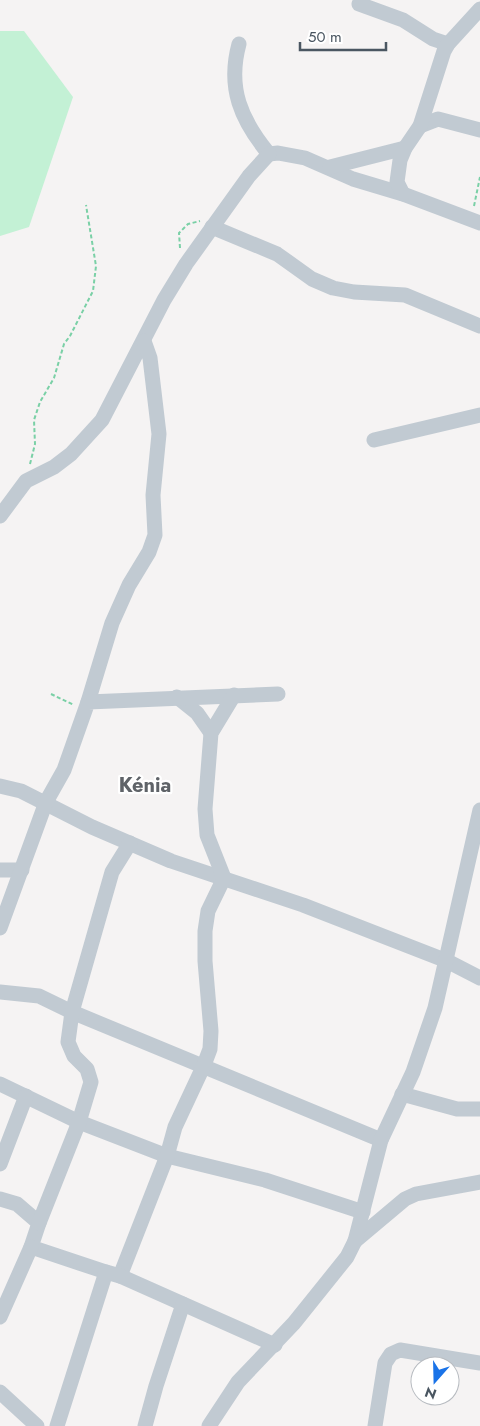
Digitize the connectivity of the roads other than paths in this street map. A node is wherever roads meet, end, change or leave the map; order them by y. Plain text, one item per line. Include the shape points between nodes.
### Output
1 (359, 4) dead end
2 (480, 9) edge
3 (239, 44) dead end
4 (448, 44) junction
5 (420, 126) junction
6 (480, 130) edge
7 (404, 148) junction
8 (269, 154) junction
9 (330, 167) junction
10 (403, 194) junction
11 (479, 223) edge
12 (212, 227) junction
13 (480, 326) edge
14 (144, 341) junction
15 (480, 415) edge
16 (374, 440) dead end
17 (0, 516) edge
18 (278, 694) dead end
19 (234, 695) junction
20 (177, 697) junction
21 (87, 706) junction
22 (212, 733) junction
23 (0, 786) edge
24 (46, 802) junction
25 (480, 810) edge
26 (130, 844) junction
27 (0, 870) edge
28 (22, 870) junction
29 (224, 878) junction
30 (0, 928) edge
31 (446, 961) junction
32 (480, 978) edge
33 (0, 992) edge
34 (72, 1012) junction
35 (204, 1065) junction
36 (0, 1084) edge
37 (402, 1094) junction
38 (26, 1096) junction
39 (480, 1109) edge
40 (79, 1122) junction
41 (381, 1140) junction
42 (167, 1156) junction
43 (0, 1164) edge
44 (480, 1182) edge
45 (0, 1198) edge
46 (363, 1212) junction
47 (39, 1223) junction
48 (355, 1241) junction
49 (31, 1247) junction
50 (113, 1274) junction
51 (183, 1304) junction
52 (0, 1317) edge
53 (275, 1345) junction
54 (480, 1363) edge
55 (0, 1392) edge
56 (37, 1426) edge
57 (57, 1426) edge
58 (145, 1426) edge
59 (209, 1426) edge
60 (375, 1426) edge

1 - 4 street via 403,20 433,40
2 - 4 street
3 - 8 street via 233,72 235,91 249,125
4 - 5 street
5 - 6 street via 438,119
5 - 7 street
7 - 9 street
7 - 10 street via 397,170 397,182
8 - 9 street via 305,158
8 - 12 street via 248,176
9 - 10 street via 353,179
10 - 11 street
12 - 13 street via 277,254 312,279 334,288 405,295
12 - 14 street via 164,300
14 - 17 street via 102,420 54,467 26,481
14 - 21 street via 150,358 159,434 153,495 155,535 112,623
15 - 16 street
18 - 19 street
19 - 20 street
19 - 22 street
20 - 21 street
20 - 22 street via 197,713
21 - 24 street via 64,770
22 - 29 street via 204,821
23 - 24 street
24 - 26 street
24 - 28 street
25 - 31 street
26 - 29 street
26 - 34 street via 112,872
27 - 28 street
28 - 30 street
29 - 31 street
29 - 35 street via 208,911 205,931 204,961 211,1031 210,1049
31 - 32 street
31 - 37 street via 435,1008
33 - 34 street via 39,996
34 - 35 street
34 - 40 street via 68,1042 74,1056 91,1076
35 - 41 street
35 - 42 street via 181,1112
36 - 38 street
37 - 39 street via 457,1109
37 - 41 street
38 - 40 street
38 - 43 street
40 - 42 street
40 - 47 street
41 - 46 street
42 - 46 street via 265,1180
42 - 50 street
44 - 48 street via 416,1194 393,1208
45 - 47 street via 17,1204
46 - 48 street
47 - 49 street
48 - 53 street via 325,1286
49 - 50 street
49 - 52 street
50 - 51 street
50 - 57 street
51 - 53 street
51 - 58 street
53 - 59 street via 238,1382
54 - 60 street via 400,1350 391,1354 385,1363
55 - 56 street

